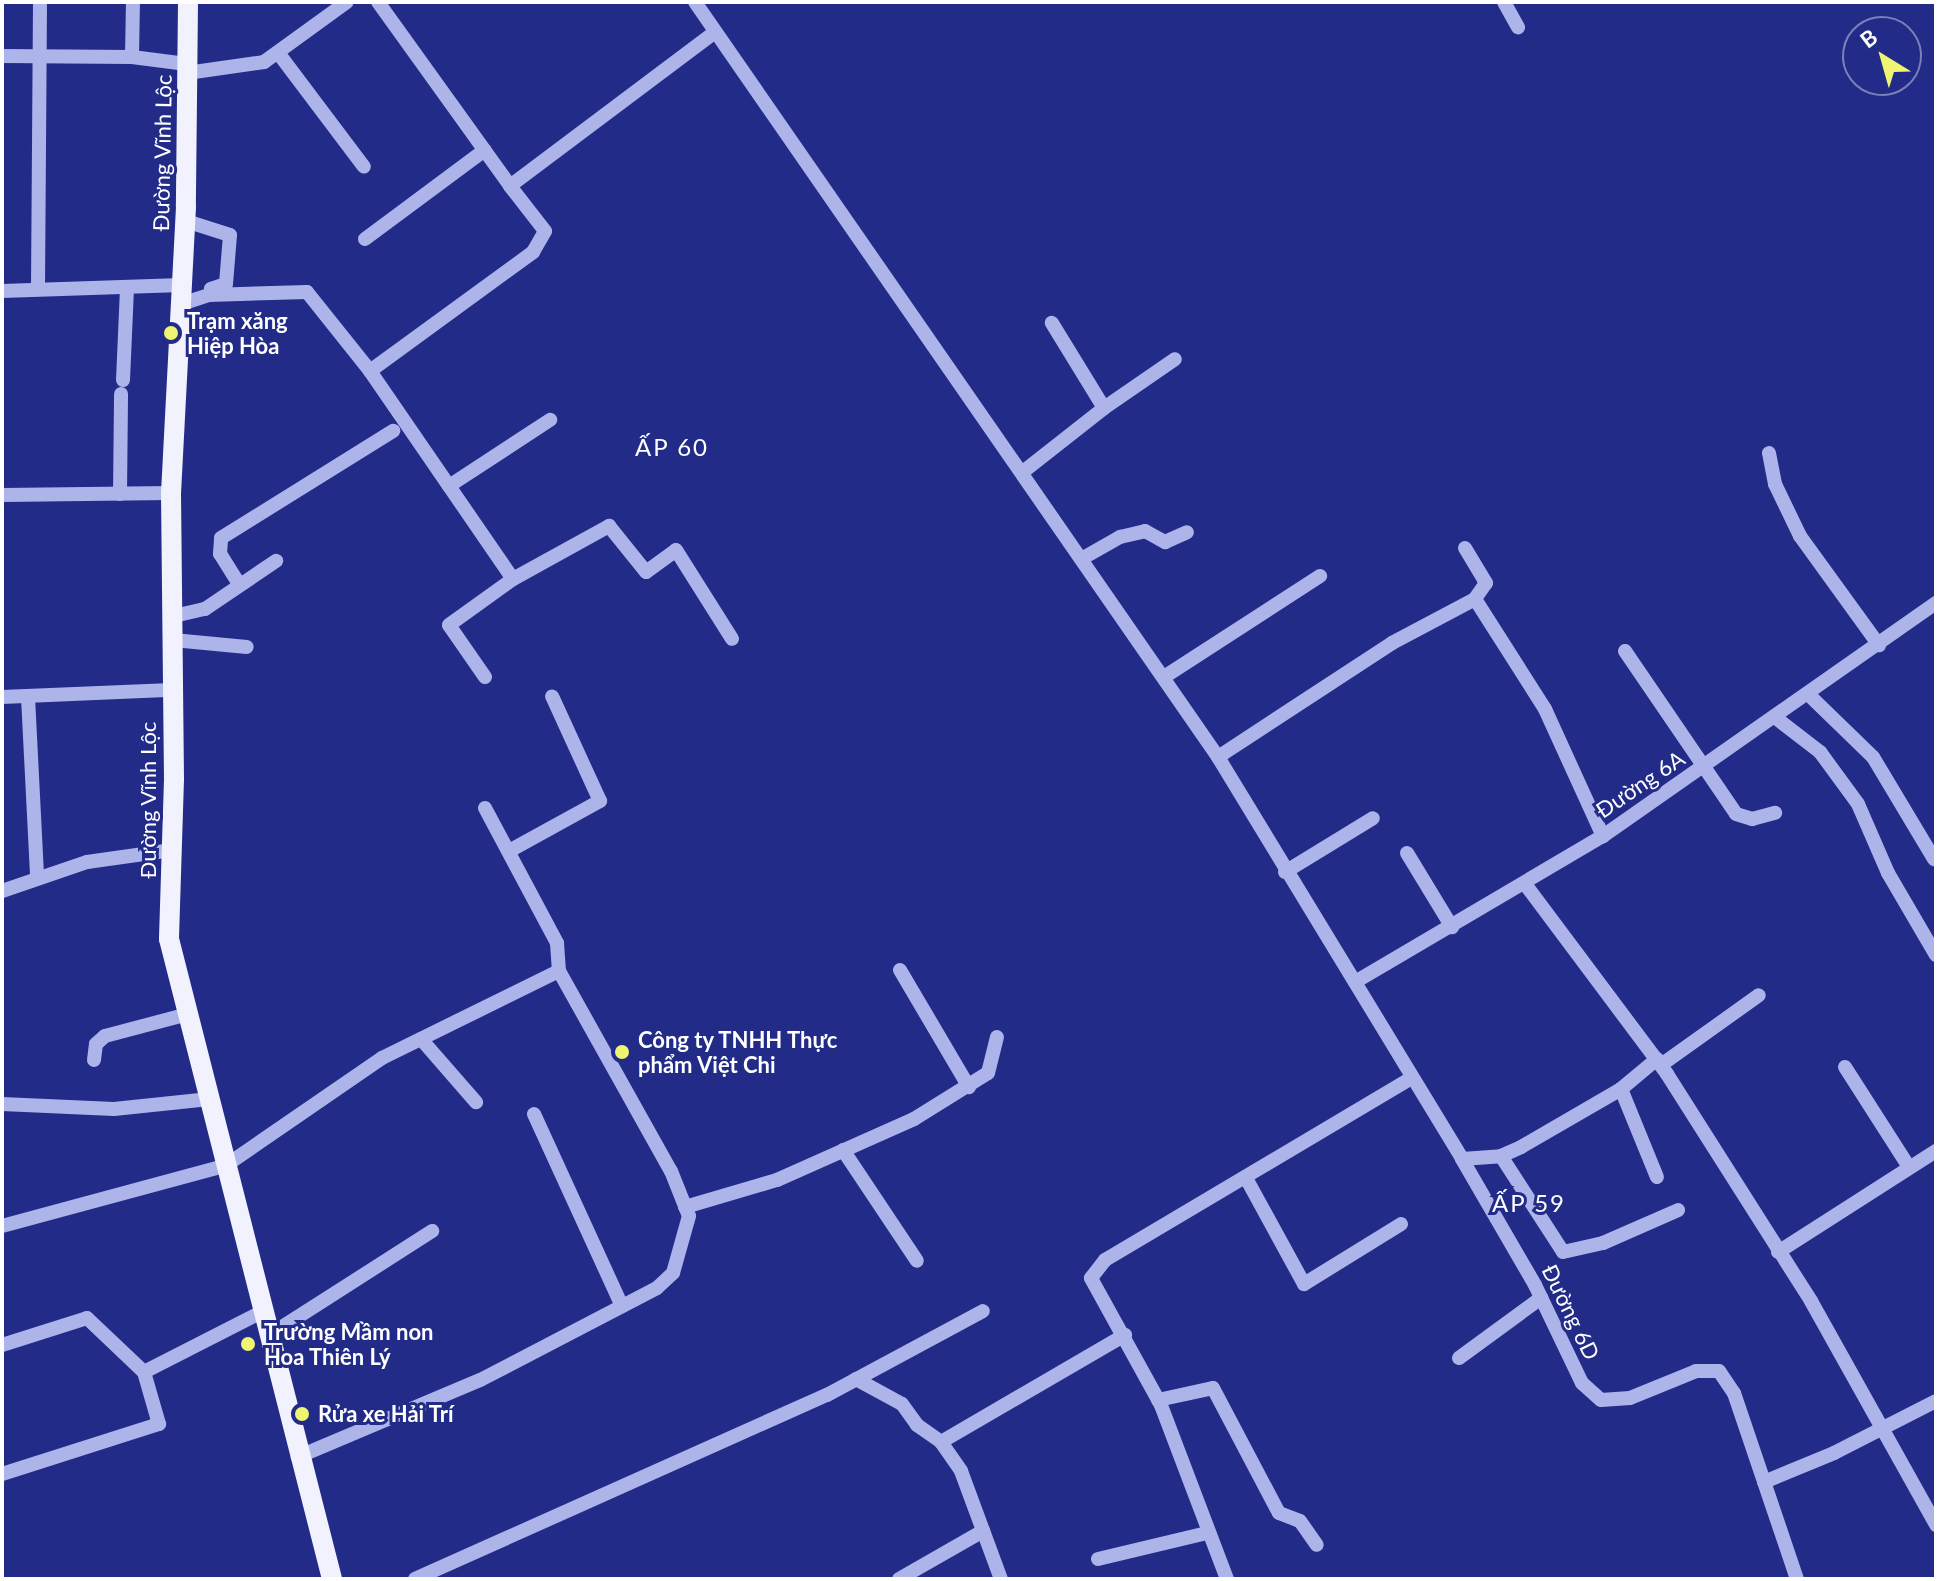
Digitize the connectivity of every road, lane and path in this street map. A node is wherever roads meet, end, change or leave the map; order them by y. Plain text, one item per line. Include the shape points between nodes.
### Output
1 (40, 2) edge
2 (133, 2) edge
3 (188, 2) edge
4 (347, 2) edge
5 (378, 2) edge
6 (695, 2) edge
7 (1504, 2) edge
8 (1518, 27) dead end
9 (714, 33) junction
10 (279, 54) junction
11 (2, 56) edge
12 (38, 56) junction
13 (132, 57) junction
14 (187, 68) junction
15 (485, 150) junction
16 (364, 167) dead end
17 (510, 186) junction
18 (186, 221) junction
19 (365, 239) dead end
20 (127, 287) junction
21 (38, 289) junction
22 (2, 291) edge
23 (182, 295) junction
24 (1052, 323) dead end
25 (1175, 359) dead end
26 (370, 371) junction
27 (1104, 408) junction
28 (550, 420) dead end
29 (393, 431) dead end
30 (1769, 453) dead end
31 (1024, 471) junction
32 (449, 486) junction
33 (171, 493) junction
34 (120, 494) junction
35 (2, 495) edge
36 (1187, 532) dead end
37 (1465, 548) dead end
38 (1083, 558) junction
39 (276, 561) dead end
40 (1320, 576) dead end
41 (513, 579) junction
42 (239, 584) junction
43 (1475, 599) junction
44 (1936, 603) edge
45 (174, 616) junction
46 (732, 639) dead end
47 (173, 640) junction
48 (1879, 645) junction
49 (247, 647) dead end
50 (1625, 651) dead end
51 (485, 677) dead end
52 (1164, 677) junction
53 (172, 690) junction
54 (1809, 695) junction
55 (552, 696) dead end
56 (2, 697) edge
57 (28, 697) junction
58 (1776, 718) junction
59 (1218, 757) junction
60 (1701, 769) junction
61 (485, 808) dead end
62 (1775, 813) dead end
63 (1373, 818) dead end
64 (1603, 836) junction
65 (172, 850) junction
66 (509, 851) junction
67 (1407, 853) dead end
68 (1934, 859) edge
69 (1285, 872) junction
70 (37, 876) junction
71 (1525, 884) junction
72 (2, 891) edge
73 (1452, 927) junction
74 (1936, 955) edge
75 (900, 970) dead end
76 (559, 971) junction
77 (1355, 982) junction
78 (1759, 995) dead end
79 (188, 1014) junction
80 (997, 1037) dead end
81 (421, 1039) junction
82 (94, 1060) dead end
83 (1659, 1062) junction
84 (1845, 1067) dead end
85 (1412, 1078) junction
86 (969, 1087) junction
87 (1621, 1089) junction
88 (209, 1099) junction
89 (476, 1102) dead end
90 (2, 1104) edge
91 (534, 1114) dead end
92 (843, 1150) junction
93 (1936, 1151) edge
94 (1501, 1156) junction
95 (1462, 1159) junction
96 (225, 1166) junction
97 (1909, 1167) junction
98 (1657, 1177) dead end
99 (1246, 1178) junction
100 (685, 1207) junction
101 (1678, 1210) dead end
102 (1401, 1224) dead end
103 (2, 1226) edge
104 (432, 1231) dead end
105 (1778, 1252) junction
106 (917, 1261) dead end
107 (1541, 1298) junction
108 (622, 1306) junction
109 (983, 1311) dead end
110 (262, 1312) junction
111 (1125, 1335) junction
112 (268, 1336) junction
113 (2, 1345) edge
114 (1459, 1358) dead end
115 (144, 1372) junction
116 (856, 1379) junction
117 (1158, 1400) junction
118 (1936, 1401) edge
119 (1883, 1428) junction
120 (941, 1442) junction
121 (298, 1457) junction
122 (2, 1474) edge
123 (1764, 1482) junction
124 (1936, 1525) edge
125 (983, 1531) junction
126 (1207, 1533) junction
127 (1317, 1545) dead end
128 (1098, 1559) dead end
129 (332, 1579) edge
130 (415, 1579) edge
131 (899, 1579) edge
132 (1001, 1579) edge
133 (1227, 1579) edge
134 (1797, 1579) edge

1 - 12 street
2 - 13 street
3 - 14 main road, Đường Vĩnh Lộc
4 - 10 street
5 - 15 street
6 - 9 street, Đường 6D
7 - 8 street
9 - 17 street
9 - 31 street, Đường 6D
10 - 14 street via 238,68
10 - 16 street
11 - 12 street
12 - 13 street
12 - 21 street
13 - 14 street
14 - 18 main road, Đường Vĩnh Lộc
15 - 17 street
15 - 19 street
17 - 26 street via 545,231 533,252
18 - 23 main road, Đường Vĩnh Lộc
18 - 23 street via 230,235 226,284
20 - 21 street
20 - 23 street
20 - 34 street
21 - 22 street
23 - 26 street via 307,292
23 - 33 main road, Đường Vĩnh Lộc
24 - 27 street
25 - 27 street
26 - 32 street
27 - 31 street
28 - 32 street
29 - 42 street via 221,538 220,554
30 - 48 street via 1775,484 1800,536
31 - 38 street, Đường 6D
32 - 41 street
33 - 34 street
33 - 45 main road, Đường Vĩnh Lộc
34 - 35 street
36 - 38 street via 1165,542 1145,531 1120,537
37 - 43 street via 1486,583
38 - 52 street, Đường 6D
39 - 42 street
40 - 52 street
41 - 46 street via 609,526 646,572 676,550
41 - 51 street via 449,625
42 - 45 street via 205,609
43 - 59 street via 1392,643
43 - 64 street via 1545,709
44 - 48 street, Đường 6A
45 - 47 main road, Đường Vĩnh Lộc
47 - 49 street
47 - 53 main road, Đường Vĩnh Lộc
48 - 54 street, Đường 6A
50 - 60 street
52 - 59 street, Đường 6D
53 - 57 street
53 - 65 main road, Đường Vĩnh Lộc
54 - 58 street, Đường 6A
54 - 68 street via 1873,757
55 - 66 street via 600,801
56 - 57 street
57 - 70 street
58 - 60 street, Đường 6A
58 - 74 street via 1820,752 1858,804 1888,873
59 - 69 street, Đường 6D
60 - 62 street via 1736,814 1752,819
60 - 64 street, Đường 6A
61 - 66 street
63 - 69 street
64 - 71 street, Đường 6A
65 - 70 street via 87,862
65 - 79 main road, Đường Vĩnh Lộc via 169,939
66 - 76 street via 557,943
67 - 73 street
69 - 77 street, Đường 6D
70 - 72 street
71 - 73 street, Đường 6A
71 - 83 street
73 - 77 street, Đường 6A
75 - 86 street
76 - 81 street
76 - 100 street via 671,1171
77 - 85 street, Đường 6D
78 - 83 street
79 - 82 street via 105,1036 96,1044
79 - 88 main road, Đường Vĩnh Lộc
80 - 86 street via 988,1073
81 - 89 street
81 - 96 street via 370,1066
83 - 87 street
83 - 105 street
84 - 97 street
85 - 95 street, Đường 6D
85 - 99 street
86 - 92 street
87 - 94 street
87 - 98 street
88 - 90 street via 99,1109
88 - 96 main road, Đường Vĩnh Lộc
91 - 108 street
92 - 100 street via 736,1195
92 - 106 street
93 - 97 street
94 - 95 street
94 - 101 street via 1563,1252 1603,1243
95 - 107 street, Đường 6D
96 - 103 street
96 - 110 main road, Đường Vĩnh Lộc
97 - 105 street
99 - 102 street via 1304,1284
99 - 111 street via 1105,1260 1091,1278
100 - 108 street via 689,1216 673,1273
104 - 112 street
105 - 119 street
107 - 114 street
107 - 123 street, Đường 6D via 1566,1359 1601,1400 1630,1398 1696,1371 1719,1371 1734,1393
108 - 121 street via 480,1380
109 - 116 street
110 - 112 main road, Đường Vĩnh Lộc
110 - 115 street
111 - 117 street
111 - 120 street
112 - 121 main road, Đường Vĩnh Lộc
113 - 115 street via 87,1318
115 - 122 street via 159,1424
116 - 120 street via 902,1404 917,1425
116 - 130 street
117 - 126 street
117 - 127 street via 1213,1388 1279,1513 1300,1521
118 - 119 street
119 - 123 street
119 - 124 street
120 - 125 street via 961,1471
121 - 129 main road, Đường Vĩnh Lộc
123 - 134 street, Đường 6D
125 - 131 street
125 - 132 street
126 - 128 street
126 - 133 street

